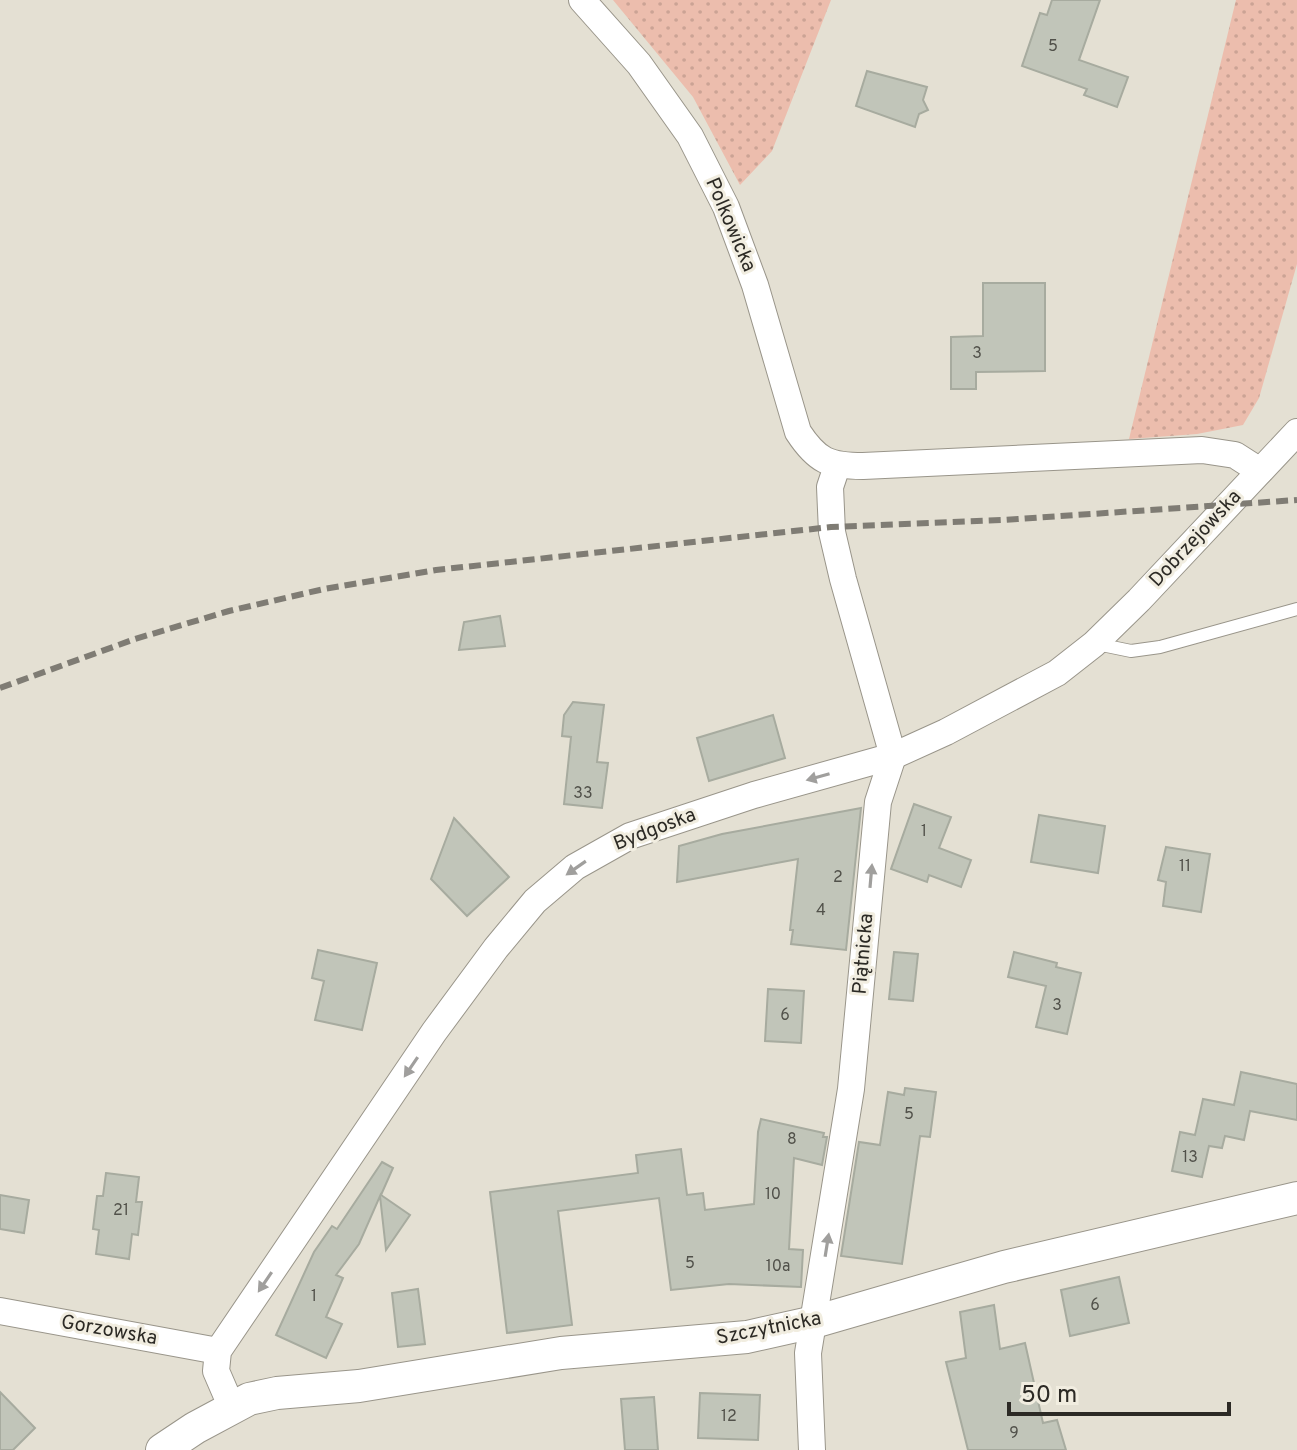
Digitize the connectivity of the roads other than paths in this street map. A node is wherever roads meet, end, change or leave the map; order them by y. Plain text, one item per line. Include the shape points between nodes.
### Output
1 (582, 0) edge
2 (1297, 432) edge
3 (837, 466) junction
4 (1260, 471) junction
5 (1297, 609) edge
6 (1094, 644) junction
7 (893, 756) junction
8 (1297, 1198) edge
9 (0, 1311) edge
10 (814, 1322) junction
11 (218, 1351) junction
12 (232, 1408) junction
13 (162, 1450) edge
14 (812, 1450) edge

1 - 3 street, Polkowicka via 639,64 690,136 726,207 755,285 798,432 810,449
2 - 4 street, Dobrzejowska
3 - 4 street via 1202,450 1235,455
3 - 7 street via 830,487 832,532
4 - 6 street, Dobrzejowska
5 - 6 lane via 1160,647 1131,651
6 - 7 street, Bydgoska via 1045,680
10 -> 7 street, Piątnicka via 851,1089 878,802
7 -> 11 street, Bydgoska via 630,836 575,867 535,901 434,1032
8 - 10 street, Szczytnicka via 1004,1267
9 - 11 street, Gorzowska
10 - 12 street, Szczytnicka via 747,1337 561,1353 359,1386 277,1393
10 - 14 street, Piątnicka via 808,1353
11 - 12 street via 216,1371
12 - 13 street

